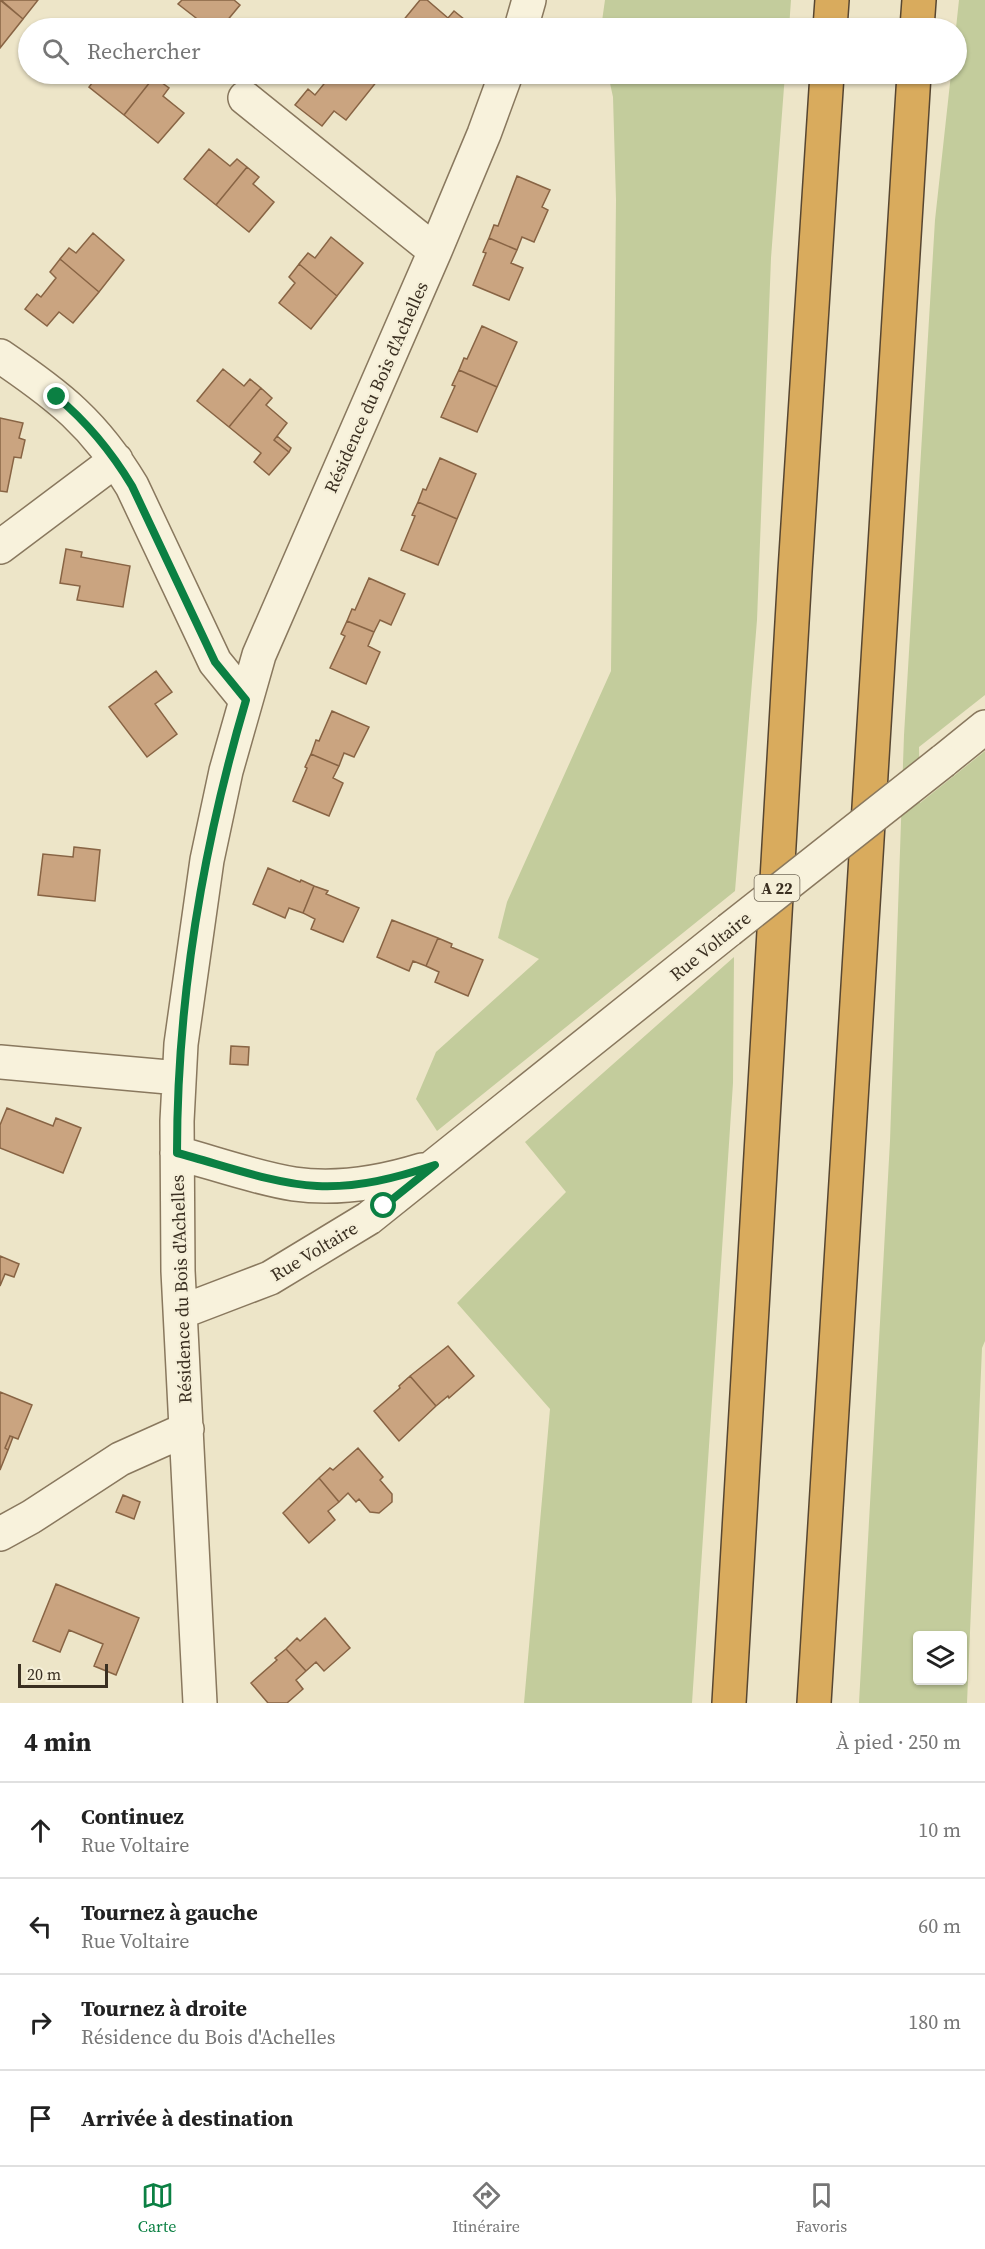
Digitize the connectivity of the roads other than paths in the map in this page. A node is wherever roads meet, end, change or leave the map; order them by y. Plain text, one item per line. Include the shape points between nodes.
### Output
1 (529, 0) edge
2 (832, 0) edge
3 (920, 0) edge
4 (523, 18) edge
5 (831, 18) edge
6 (918, 18) edge
7 (502, 84) edge
8 (826, 84) edge
9 (913, 84) edge
10 (245, 98) dead end
11 (435, 251) junction
12 (0, 357) edge
13 (116, 460) junction
14 (0, 547) edge
15 (246, 700) junction
16 (985, 727) edge
17 (0, 1062) edge
18 (179, 1078) junction
19 (177, 1153) junction
20 (435, 1165) junction
21 (181, 1312) junction
22 (187, 1429) junction
23 (0, 1534) edge
24 (200, 1703) edge
25 (729, 1703) edge
26 (814, 1703) edge

1 - 4 street
2 - 5 highway
3 - 6 highway
7 - 11 street, Résidence du Bois d'Achelles
8 - 25 highway, A 22
9 - 26 highway
10 - 11 street
11 - 15 street, Résidence du Bois d'Achelles via 259,655
12 - 13 street via 76,412
13 - 14 street
13 - 15 street via 215,662
15 - 18 street, Résidence du Bois d'Achelles via 226,771 202,887 184,1010
16 - 20 street, Rue Voltaire, bridge
17 - 18 street
18 - 19 street, Résidence du Bois d'Achelles
19 - 20 street, Rue Voltaire via 315,1186 384,1181
19 - 21 street, Résidence du Bois d'Achelles
20 - 21 street, Rue Voltaire via 369,1218 270,1278
21 - 22 street, Résidence du Bois d'Achelles
22 - 23 street, Résidence du Bois d'Achelles via 120,1459
22 - 24 street, Résidence du Bois d'Achelles

